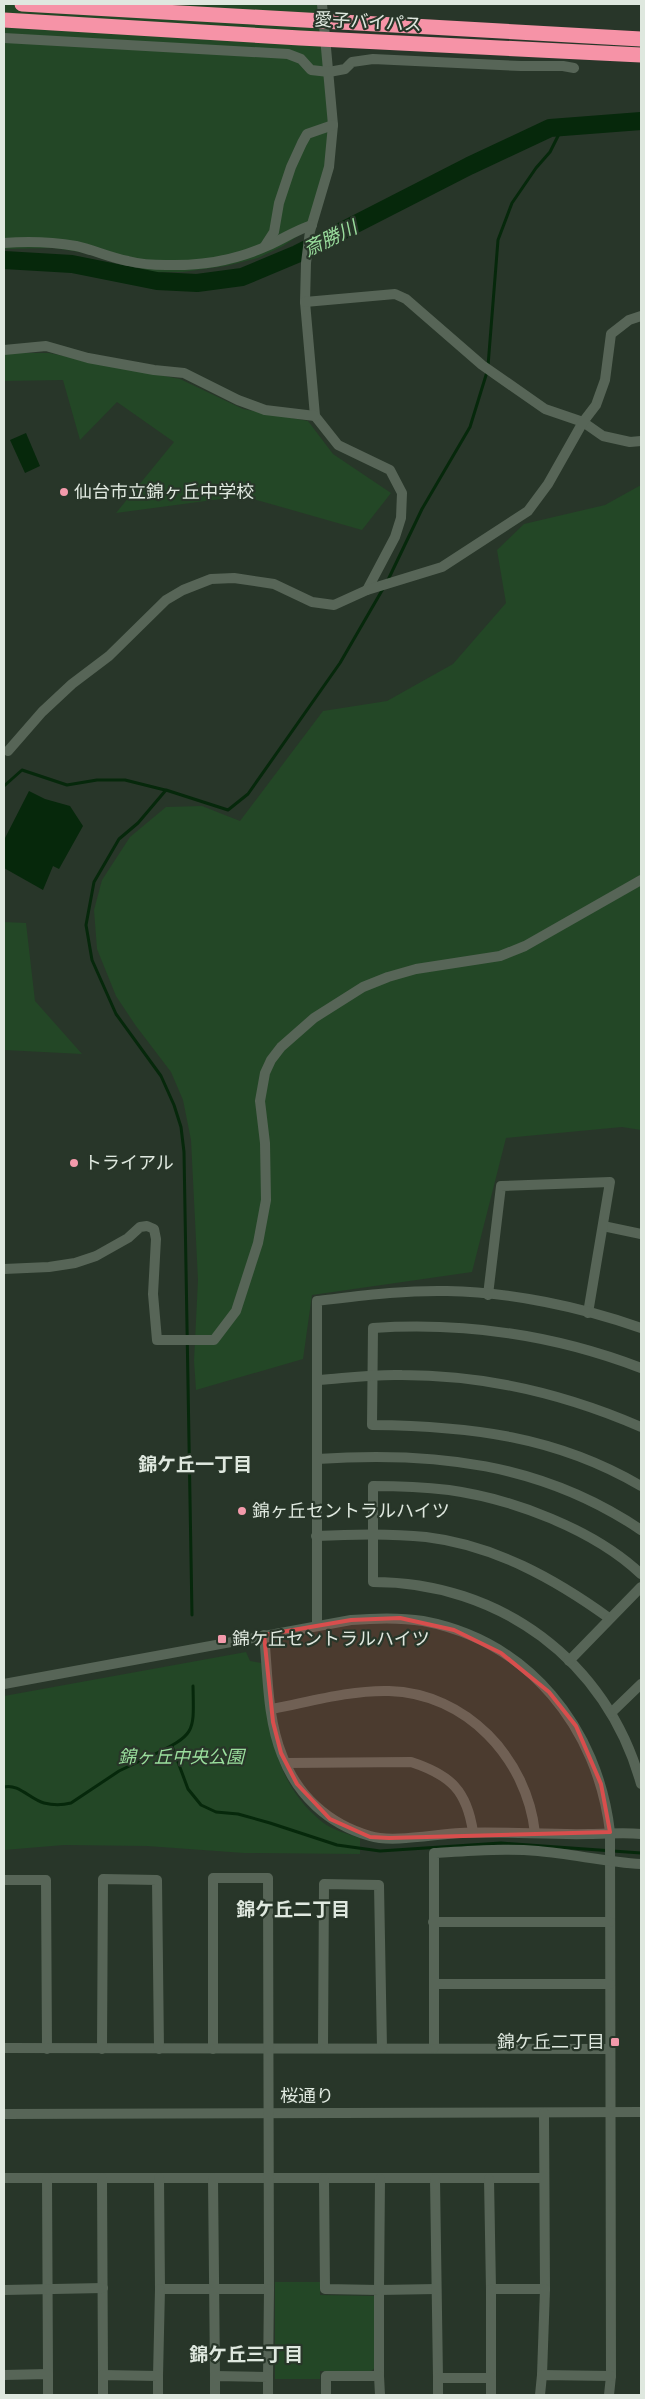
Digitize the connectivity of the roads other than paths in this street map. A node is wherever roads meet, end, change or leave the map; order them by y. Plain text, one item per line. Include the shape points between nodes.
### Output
1 (22, 4) edge
2 (322, 4) edge
3 (4, 20) edge
4 (324, 20) junction
5 (4, 38) edge
6 (326, 38) junction
7 (641, 39) edge
8 (641, 55) edge
9 (574, 68) dead end
10 (329, 72) junction
11 (333, 125) junction
12 (311, 228) junction
13 (4, 243) edge
14 (265, 247) junction
15 (306, 302) junction
16 (641, 316) edge
17 (4, 350) edge
18 (314, 416) junction
19 (583, 422) junction
20 (641, 441) edge
21 (371, 589) junction
22 (8, 751) dead end
23 (641, 880) edge
24 (603, 1226) junction
25 (641, 1234) edge
26 (4, 1269) edge
27 (488, 1294) junction
28 (588, 1313) junction
29 (641, 1328) edge
30 (641, 1368) edge
31 (374, 1376) junction
32 (318, 1380) junction
33 (641, 1427) edge
34 (317, 1458) junction
35 (641, 1486) edge
36 (641, 1530) edge
37 (372, 1534) junction
38 (316, 1536) junction
39 (641, 1574) edge
40 (641, 1587) edge
41 (609, 1618) junction
42 (317, 1626) junction
43 (264, 1635) junction
44 (569, 1661) junction
45 (4, 1684) edge
46 (641, 1684) edge
47 (272, 1709) junction
48 (611, 1713) junction
49 (286, 1764) junction
50 (641, 1784) edge
51 (473, 1832) junction
52 (610, 1832) junction
53 (535, 1833) junction
54 (641, 1834) edge
55 (610, 1853) junction
56 (641, 1864) edge
57 (4, 1880) edge
58 (433, 1922) junction
59 (610, 1922) junction
60 (434, 1984) junction
61 (610, 1984) junction
62 (4, 2048) edge
63 (213, 2048) junction
64 (268, 2048) junction
65 (323, 2048) junction
66 (382, 2048) junction
67 (434, 2048) junction
68 (610, 2048) junction
69 (47, 2049) junction
70 (102, 2049) junction
71 (159, 2049) junction
72 (268, 2112) junction
73 (610, 2112) junction
74 (641, 2112) edge
75 (544, 2113) junction
76 (4, 2114) edge
77 (268, 2177) junction
78 (4, 2178) edge
79 (47, 2178) junction
80 (102, 2178) junction
81 (159, 2178) junction
82 (212, 2178) junction
83 (544, 2178) junction
84 (324, 2179) junction
85 (380, 2179) junction
86 (434, 2179) junction
87 (490, 2179) junction
88 (103, 2288) junction
89 (160, 2289) junction
90 (214, 2289) junction
91 (269, 2289) junction
92 (436, 2289) junction
93 (491, 2289) junction
94 (545, 2289) junction
95 (4, 2290) edge
96 (48, 2290) junction
97 (379, 2290) junction
98 (48, 2374) junction
99 (4, 2375) edge
100 (103, 2375) junction
101 (542, 2375) junction
102 (158, 2376) junction
103 (215, 2376) junction
104 (268, 2376) junction
105 (379, 2376) junction
106 (611, 2376) junction
107 (438, 2378) junction
108 (491, 2378) junction
109 (48, 2395) edge
110 (103, 2395) edge
111 (158, 2395) edge
112 (215, 2395) edge
113 (268, 2395) edge
114 (326, 2395) edge
115 (380, 2395) edge
116 (438, 2395) edge
117 (491, 2395) edge
118 (540, 2395) edge
119 (609, 2395) edge

1 - 4 highway, 愛子バイパス
2 - 4 street
3 - 6 highway, 愛子バイパス
4 - 6 street
4 - 7 highway, 愛子バイパス
5 - 10 street via 288,54 301,59 311,70
6 - 8 highway, 愛子バイパス
6 - 10 street
9 - 10 street via 373,59 352,62 345,69
10 - 11 street
11 - 12 street via 329,167
11 - 14 street via 308,134 302,143 279,203 274,232
12 - 14 street via 292,232
12 - 15 street via 306,263
13 - 14 street via 41,242 77,246 128,261 167,265 223,260
15 - 18 street
15 - 19 street via 395,294 406,299 495,375 545,409
16 - 19 street via 611,334 605,380 596,406
17 - 18 street via 46,346 88,358 184,373 265,410
18 - 21 street via 338,445 390,470 402,493 401,518 395,537
19 - 20 street via 603,436 620,441
19 - 21 street via 553,476 528,511 442,567
21 - 22 street via 334,605 312,602 274,584 234,578 211,579 183,590 166,600 109,656 72,684
23 - 26 street via 525,946 500,956 416,969 363,987 314,1018 281,1047 271,1060 262,1082 260,1101 266,1200 258,1242 240,1301 232,1318 214,1340 158,1340 154,1294 156,1239 154,1229 147,1226 140,1227 128,1238 96,1256 75,1263
24 - 25 street
24 - 27 street via 610,1182 501,1186
24 - 28 street
27 - 28 street via 549,1303
27 - 32 street via 448,1290 397,1292 317,1301
28 - 29 street
30 - 31 street via 577,1346 513,1333 460,1327 399,1326 373,1328
31 - 32 street
31 - 33 street via 402,1374 503,1384 586,1405
31 - 35 street via 372,1425 474,1429 534,1441 603,1466
32 - 34 street
34 - 36 street via 420,1456 493,1467 597,1502
34 - 38 street
37 - 38 street
37 - 39 street via 373,1486 449,1490 485,1498 573,1528 615,1553
37 - 41 street via 428,1537 497,1555 554,1581
37 - 44 street via 373,1582 417,1584 479,1601 536,1632
38 - 42 street
40 - 41 street
41 - 44 street
42 - 43 street
42 - 52 street via 378,1618 424,1622 479,1641 519,1664 549,1692 576,1726 601,1784
43 - 45 street
43 - 47 street
44 - 48 street via 591,1684
46 - 48 street
47 - 49 street via 275,1734
47 - 53 street via 378,1691 418,1695 450,1707 485,1730 510,1761 525,1789 534,1816
48 - 50 street via 632,1755
49 - 51 street via 297,1784 324,1815 370,1837
49 - 51 street via 412,1762 425,1766 448,1778 461,1793
51 - 53 street
52 - 53 street
52 - 54 street
52 - 55 street
55 - 56 street
55 - 58 street via 434,1853
55 - 59 street
57 - 69 street via 46,1880
58 - 59 street
58 - 60 street
59 - 61 street
60 - 61 street
60 - 67 street
61 - 68 street
62 - 69 street
63 - 64 street
63 - 64 street via 213,1878 268,1878
63 - 71 street
64 - 65 street
64 - 72 street
65 - 66 street
65 - 66 street via 324,1884 379,1884
66 - 67 street
67 - 68 street
68 - 73 street
69 - 70 street
70 - 71 street
70 - 71 street via 103,1880 157,1880
72 - 75 street, 桜通り
72 - 76 street, 桜通り
72 - 77 street
73 - 74 street, 桜通り
73 - 75 street, 桜通り
73 - 106 street
75 - 83 street
77 - 82 street
77 - 84 street
77 - 91 street
78 - 79 street
79 - 80 street
79 - 96 street
80 - 81 street
80 - 88 street
81 - 82 street
81 - 89 street
82 - 90 street
83 - 87 street
83 - 94 street
84 - 85 street
84 - 97 street via 325,2289
85 - 86 street
85 - 97 street
86 - 87 street
86 - 92 street
87 - 93 street
88 - 96 street
88 - 100 street
89 - 90 street
89 - 102 street
90 - 91 street
90 - 103 street
91 - 104 street
92 - 97 street
92 - 107 street
93 - 94 street
93 - 108 street
94 - 101 street
95 - 96 street
96 - 98 street
97 - 105 street
98 - 99 street
98 - 109 street
100 - 102 street
100 - 110 street
101 - 106 street
101 - 118 street
102 - 111 street
103 - 104 street
103 - 112 street
104 - 113 street
105 - 114 street via 326,2376
105 - 115 street
106 - 119 street
107 - 108 street
107 - 116 street
108 - 117 street

